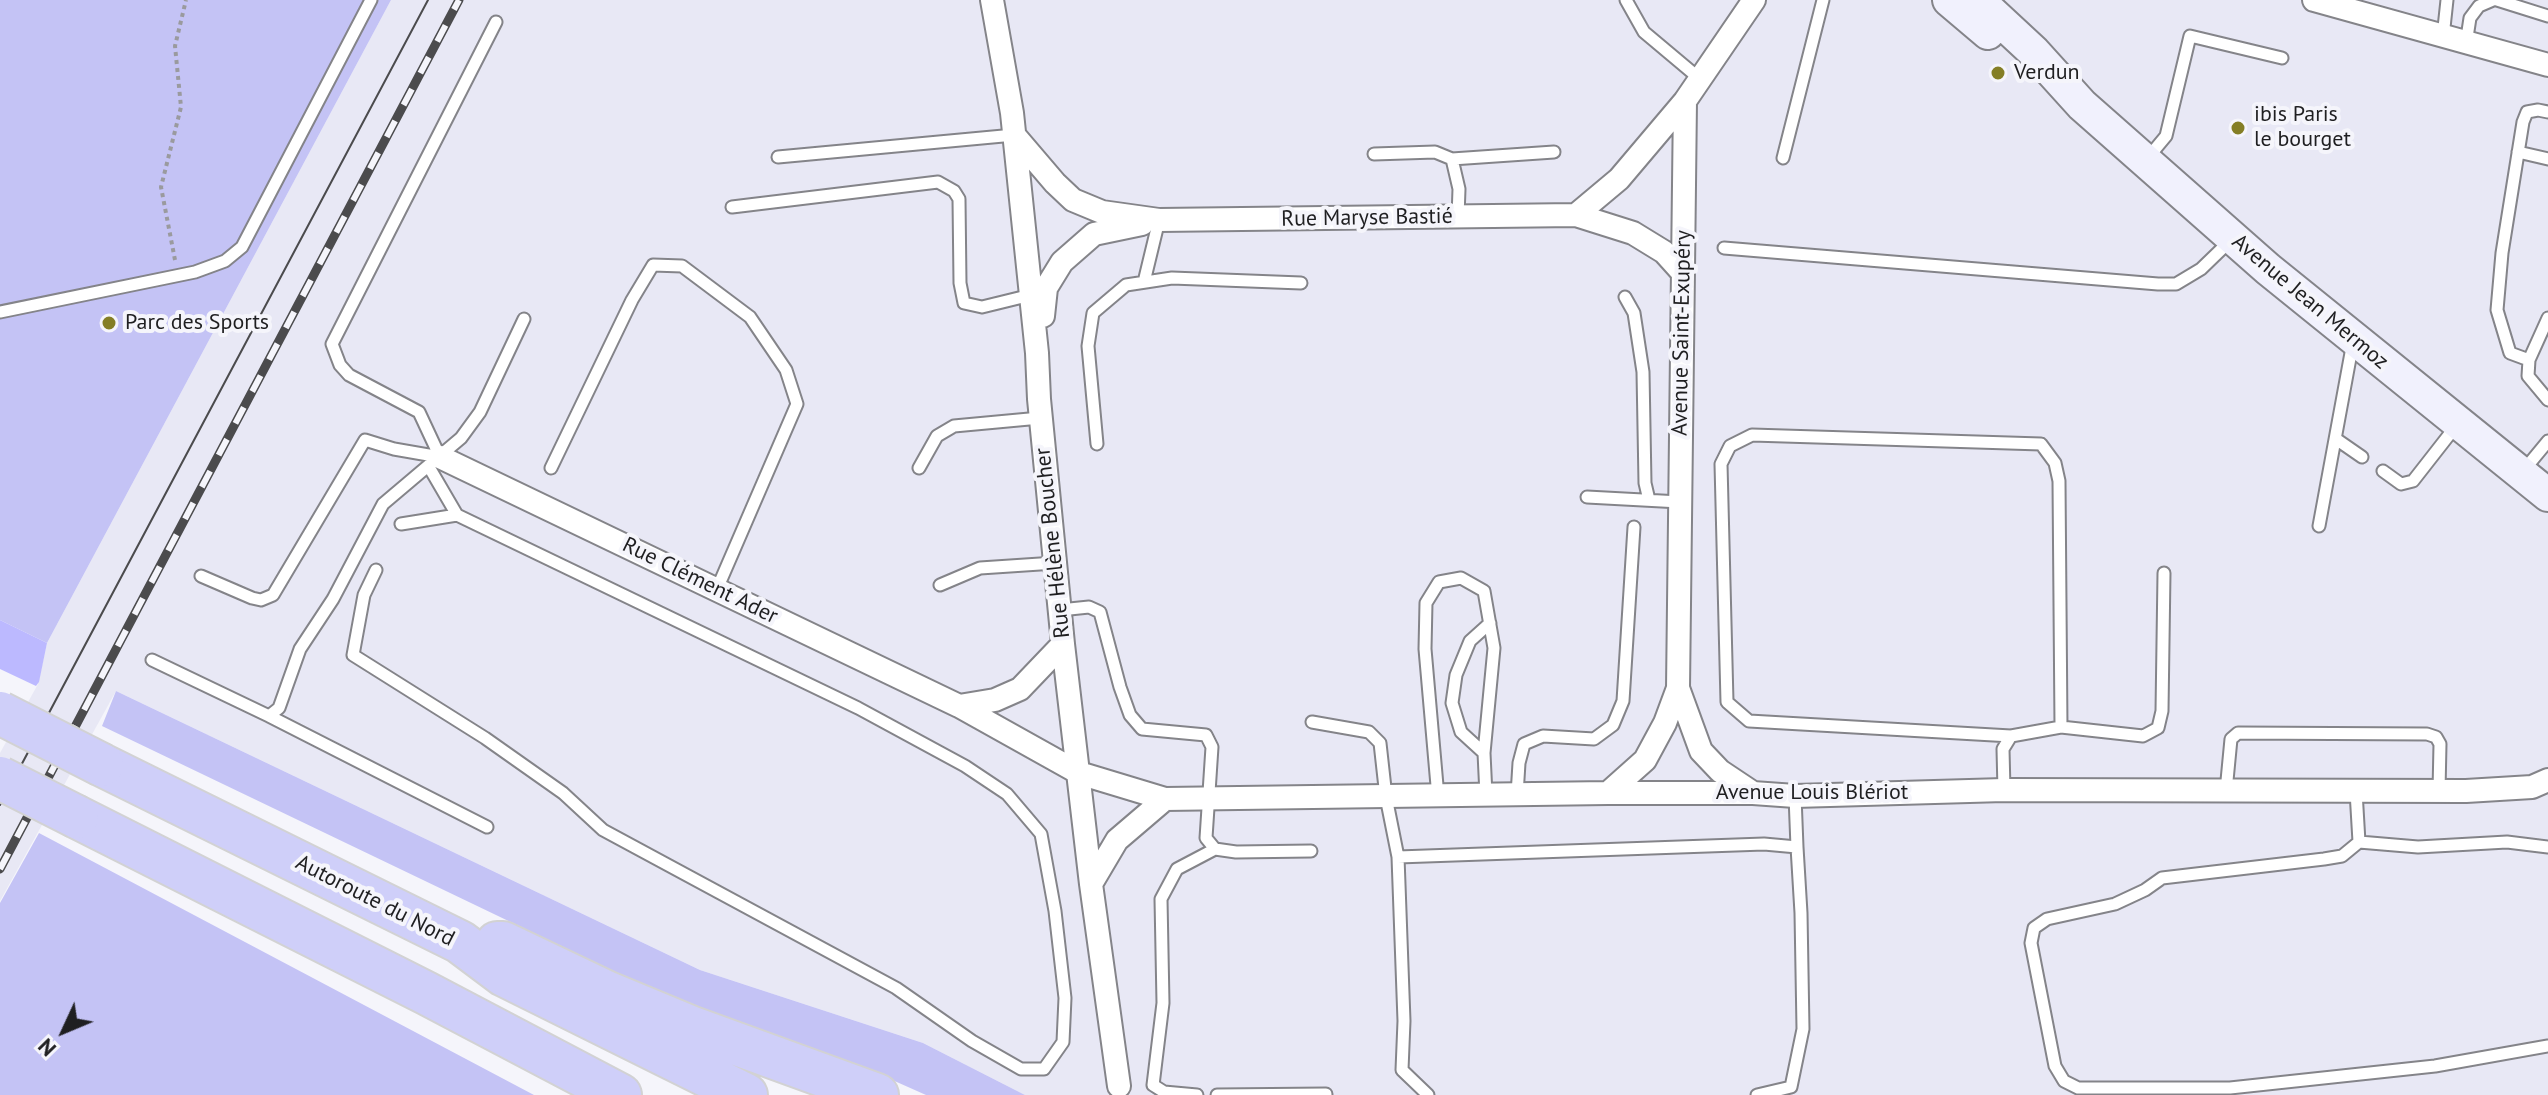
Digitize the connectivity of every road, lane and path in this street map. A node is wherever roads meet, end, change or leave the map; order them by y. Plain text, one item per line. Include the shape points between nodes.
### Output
1 (186, 0) edge
2 (371, 0) edge
3 (992, 0) edge
4 (1626, 0) edge
5 (1823, 0) edge
6 (1949, 0) edge
7 (1978, 0) edge
8 (2447, 0) edge
9 (2495, 0) edge
10 (2319, 1) edge
11 (1756, 2) edge
12 (2548, 16) edge
13 (496, 22) dead end
14 (2443, 38) junction
15 (2466, 44) junction
16 (2282, 58) dead end
17 (2548, 65) edge
18 (1700, 79) junction
19 (1685, 101) junction
20 (2082, 105) junction
21 (2548, 112) edge
22 (1014, 135) junction
23 (1554, 152) dead end
24 (2518, 152) junction
25 (1374, 154) dead end
26 (778, 157) dead end
27 (1783, 158) dead end
28 (1452, 159) junction
29 (2548, 159) edge
30 (2146, 161) junction
31 (732, 207) dead end
32 (1576, 215) junction
33 (1458, 217) junction
34 (1159, 220) junction
35 (2233, 238) junction
36 (1724, 248) dead end
37 (1682, 272) junction
38 (177, 276) junction
39 (1144, 282) junction
40 (1301, 283) dead end
41 (1031, 295) junction
42 (1625, 297) dead end
43 (0, 312) edge
44 (2548, 318) edge
45 (524, 319) dead end
46 (2354, 340) junction
47 (1037, 353) junction
48 (2529, 360) junction
49 (2548, 400) edge
50 (1040, 418) junction
51 (2459, 423) junction
52 (2336, 439) junction
53 (2548, 441) edge
54 (1097, 444) dead end
55 (2362, 457) dead end
56 (435, 462) junction
57 (551, 468) dead end
58 (919, 468) dead end
59 (2383, 471) dead end
60 (2540, 489) edge
61 (1587, 497) dead end
62 (1649, 500) junction
63 (1680, 502) junction
64 (457, 515) junction
65 (401, 524) dead end
66 (2319, 526) dead end
67 (1634, 527) dead end
68 (1055, 563) junction
69 (376, 570) dead end
70 (2164, 573) dead end
71 (201, 576) dead end
72 (940, 585) dead end
73 (717, 589) junction
74 (1060, 610) junction
75 (1490, 623) junction
76 (1063, 644) junction
77 (152, 660) dead end
78 (1678, 688) junction
79 (959, 706) junction
80 (0, 713) edge
81 (269, 716) junction
82 (1312, 722) dead end
83 (2061, 727) junction
84 (2011, 736) junction
85 (1484, 753) junction
86 (1079, 773) junction
87 (0, 778) edge
88 (2548, 780) edge
89 (2004, 790) junction
90 (2226, 791) junction
91 (2356, 791) junction
92 (2439, 791) junction
93 (1608, 793) junction
94 (1753, 793) junction
95 (1486, 795) junction
96 (1517, 795) junction
97 (1795, 796) junction
98 (1386, 797) junction
99 (1438, 797) junction
100 (1165, 799) junction
101 (1210, 800) junction
102 (487, 827) dead end
103 (2359, 842) junction
104 (1797, 847) junction
105 (2548, 847) edge
106 (1215, 849) junction
107 (1311, 851) dead end
108 (1398, 857) junction
109 (1091, 884) junction
110 (460, 942) junction
111 (2548, 1046) edge
112 (1120, 1090) edge
113 (1326, 1094) edge
114 (620, 1095) edge
115 (746, 1095) edge
116 (877, 1095) edge
117 (1197, 1095) edge
118 (1217, 1095) edge
119 (1428, 1095) edge
120 (1757, 1095) edge

1 - 38 path via 175,46 181,107 161,187
2 - 38 lane via 242,247 225,261
3 - 22 street, Rue Hélène Boucher
4 - 18 lane via 1644,32
5 - 27 lane
6 - 20 main road, Avenue Jean Mermoz
7 - 20 main road, Avenue Jean Mermoz
8 - 14 lane
9 - 12 lane
9 - 15 lane via 2479,6 2470,18
10 - 14 street
11 - 18 street
13 - 56 lane via 332,344 349,375 419,412
14 - 15 street
15 - 17 street
16 - 30 lane via 2190,36 2166,136
18 - 19 street
19 - 32 street via 1619,179
19 - 37 street, Avenue Saint-Exupéry
20 - 30 main road, Avenue Jean Mermoz
21 - 24 lane via 2527,112
22 - 26 lane
22 - 34 street, Rue Maryse Bastié via 1073,200 1102,212
22 - 41 street, Rue Hélène Boucher
23 - 28 lane
24 - 29 lane
24 - 48 lane via 2497,310 2510,353
25 - 28 lane via 1435,152
28 - 33 lane
30 - 35 main road, Avenue Jean Mermoz
31 - 41 lane via 938,182 959,199 964,303 982,307
32 - 33 street, Rue Maryse Bastié
32 - 37 street, Rue Maryse Bastié via 1633,233 1664,252
33 - 34 street, Rue Maryse Bastié
34 - 39 lane
34 - 47 street, Rue Maryse Bastié via 1094,234 1062,262 1046,288
35 - 36 lane via 2201,269 2176,284
35 - 46 main road, Avenue Jean Mermoz
37 - 63 street, Avenue Saint-Exupéry
38 - 43 lane
39 - 40 lane via 1172,278
39 - 54 lane via 1126,285 1093,313 1088,346
41 - 47 street, Rue Hélène Boucher
42 - 62 lane via 1634,313 1643,372
44 - 48 lane
45 - 56 lane via 480,412
46 - 51 main road, Avenue Jean Mermoz
46 - 52 lane
47 - 50 street, Rue Hélène Boucher
48 - 49 lane via 2528,376
50 - 58 lane via 954,426 937,436
50 - 68 street, Rue Hélène Boucher
51 - 59 lane via 2413,481 2401,484
51 - 60 main road, Avenue Jean Mermoz
52 - 55 lane
52 - 66 lane
53 - 60 lane
56 - 64 lane
56 - 71 lane via 365,440 273,595 252,598
56 - 73 street, Rue Clément Ader
56 - 81 lane via 383,504 300,649 279,708
57 - 73 lane via 653,265 682,266 750,317 786,370 797,404
61 - 62 lane
62 - 63 lane
63 - 78 street, Avenue Saint-Exupéry
64 - 65 lane
64 - 69 lane via 858,708 1007,794 1041,834 1055,911 1065,998 1063,1042 1044,1069 1021,1069 896,988 603,830 563,793 485,738 353,655 364,595
67 - 96 lane via 1623,701 1613,725 1594,739 1543,736 1524,744
68 - 72 lane via 980,568
68 - 74 street, Rue Hélène Boucher
70 - 83 lane via 2158,728 2143,736
73 - 79 street, Rue Clément Ader
74 - 76 street, Rue Hélène Boucher
74 - 101 lane via 1089,607 1100,612 1130,715 1142,729 1206,735 1212,747
75 - 85 lane via 1494,648
75 - 85 lane via 1470,641 1452,703 1461,732
75 - 99 lane via 1484,591 1461,578 1439,582 1426,603
76 - 79 street via 1020,689
76 - 86 street, Rue Hélène Boucher
77 - 81 lane
78 - 93 street, Avenue Saint-Exupéry via 1645,760
78 - 94 street, Avenue Saint-Exupéry via 1701,751
79 - 86 street, Rue Clément Ader
80 - 110 highway, Autoroute du Nord, bridge
81 - 102 lane
82 - 98 lane via 1369,732 1380,743
83 - 84 lane
83 - 84 lane via 2059,481 2055,463 2041,444 1752,435 1730,446 1721,464 1727,702 1749,721
84 - 89 lane via 2003,749
85 - 95 lane
86 - 100 street, Avenue Louis Blériot
86 - 109 street, Rue Hélène Boucher
87 - 114 highway, bridge
88 - 92 street, Avenue Louis Blériot via 2532,787
89 - 90 street, Avenue Louis Blériot
89 - 97 street, Avenue Louis Blériot
90 - 91 street, Avenue Louis Blériot
90 - 92 lane via 2231,739 2238,733 2427,734 2440,744
91 - 92 street, Avenue Louis Blériot
91 - 103 lane
93 - 94 street, Avenue Louis Blériot
93 - 96 street, Avenue Louis Blériot
94 - 97 street, Avenue Louis Blériot
95 - 96 street, Avenue Louis Blériot
95 - 99 street, Avenue Louis Blériot
97 - 104 lane
98 - 99 street, Avenue Louis Blériot
98 - 101 street, Avenue Louis Blériot
98 - 108 lane
100 - 101 street, Avenue Louis Blériot
100 - 109 street via 1117,840
101 - 106 lane via 1206,838
103 - 105 lane
103 - 111 lane via 2342,856 2162,878 2115,904 2047,919 2034,928 2031,943 2055,1066 2064,1081 2078,1088 2230,1088 2435,1066
104 - 108 lane
104 - 120 lane via 1803,1029 1791,1087
106 - 107 lane
106 - 117 lane via 1177,869 1161,899 1163,1003 1153,1085 1164,1092
108 - 119 lane via 1402,1070
109 - 112 street, Rue Hélène Boucher
110 - 115 highway, Autoroute du Nord via 504,975
110 - 116 highway via 503,943 690,1027
113 - 118 lane

